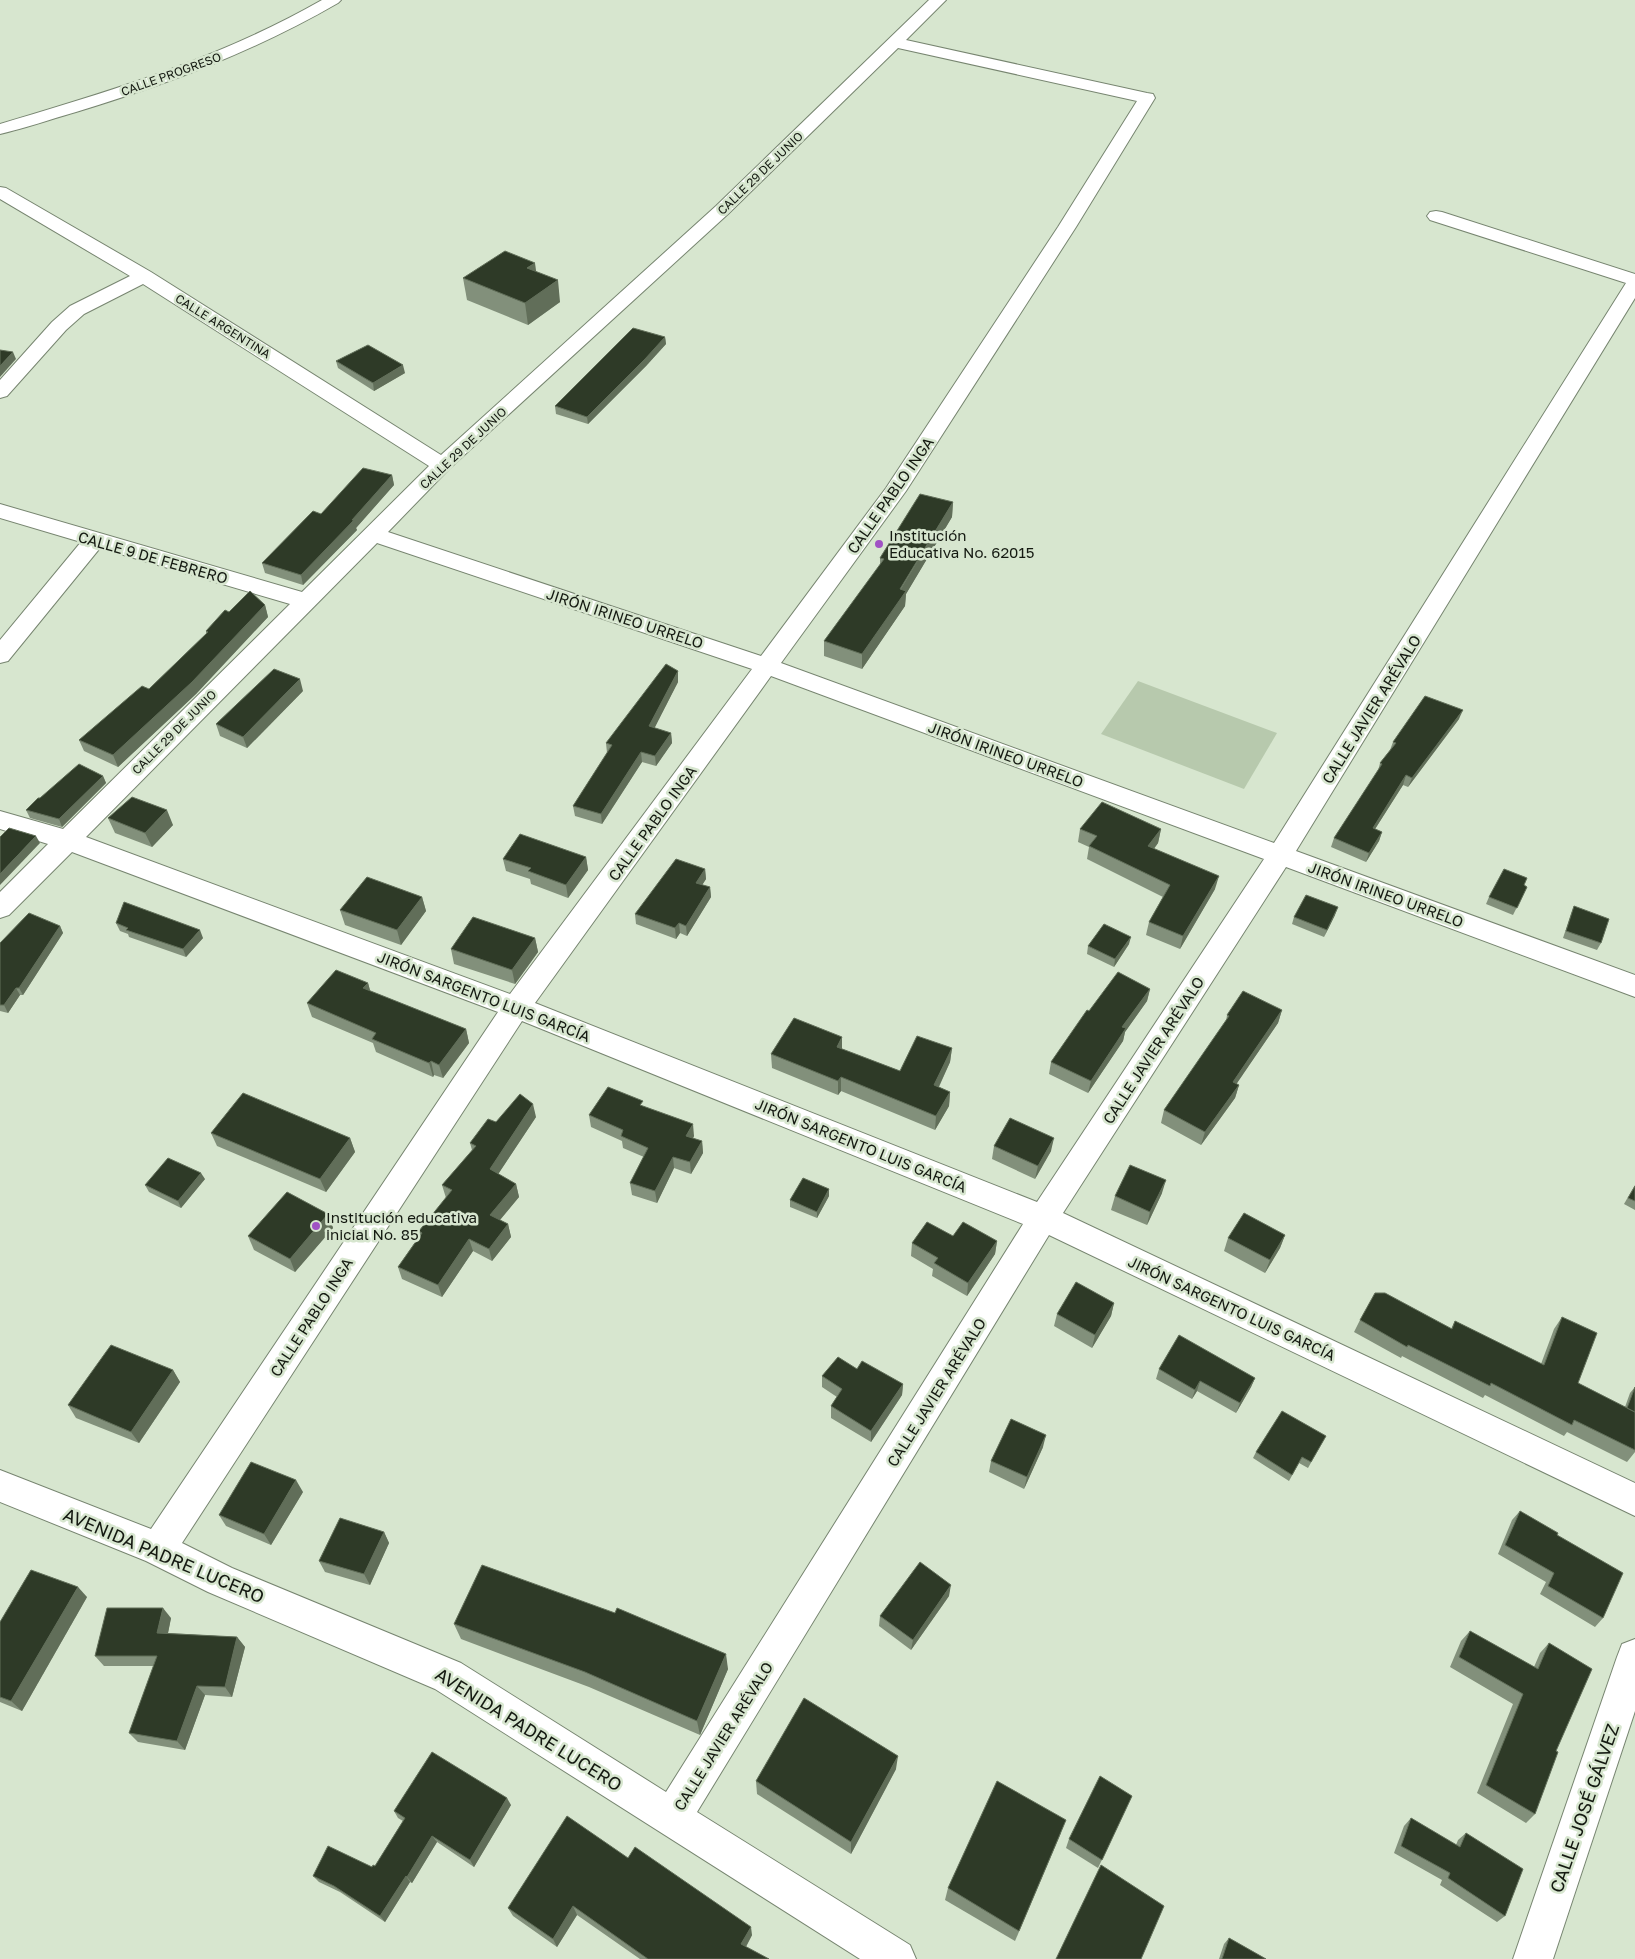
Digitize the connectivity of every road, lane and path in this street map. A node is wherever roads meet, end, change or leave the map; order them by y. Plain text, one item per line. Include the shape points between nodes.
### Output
1 (333, 0) edge
2 (938, 0) edge
3 (894, 42) junction
4 (0, 128) edge
5 (0, 192) edge
6 (1436, 216) dead end
7 (144, 276) junction
8 (1635, 281) edge
9 (0, 392) edge
10 (442, 466) junction
11 (0, 511) edge
12 (373, 534) junction
13 (95, 540) junction
14 (306, 601) junction
15 (10, 630) edge
16 (0, 655) edge
17 (767, 666) junction
18 (0, 820) edge
19 (66, 840) junction
20 (1280, 855) junction
21 (0, 908) edge
22 (1635, 986) edge
23 (516, 1007) junction
24 (1043, 1218) junction
25 (0, 1486) edge
26 (1635, 1500) edge
27 (158, 1549) junction
28 (1635, 1657) edge
29 (672, 1818) junction
30 (896, 1959) edge
31 (1533, 1959) edge

1 - 4 street, CALLE PROGRESO via 252,44 131,90
2 - 3 street, CALLE 29 DE JUNIO
3 - 10 street, CALLE 29 DE JUNIO via 722,210
3 - 17 street, CALLE PABLO INGA via 1147,98 895,491
5 - 7 street, CALLE ARGENTINA
6 - 8 street
7 - 9 street via 77,310
7 - 10 street, CALLE ARGENTINA
8 - 20 street, CALLE JAVIER ARÉVALO
10 - 12 street, CALLE 29 DE JUNIO
11 - 13 street, CALLE 9 DE FEBRERO
12 - 14 street, CALLE 29 DE JUNIO
12 - 17 street, JIRÓN IRINEO URRELO
13 - 14 street, CALLE 9 DE FEBRERO
13 - 15 street
14 - 19 street, CALLE 29 DE JUNIO
15 - 16 street
17 - 20 street, JIRÓN IRINEO URRELO
17 - 23 street, CALLE PABLO INGA
18 - 19 street, JIRÓN SARGENTO LUIS GARCÍA
19 - 21 street, CALLE 29 DE JUNIO
19 - 23 street, JIRÓN SARGENTO LUIS GARCÍA
20 - 22 street, JIRÓN IRINEO URRELO
20 - 24 street, CALLE JAVIER ARÉVALO
23 - 24 street, JIRÓN SARGENTO LUIS GARCÍA
23 - 27 street, CALLE PABLO INGA
24 - 26 street, JIRÓN SARGENTO LUIS GARCÍA
24 - 29 street, CALLE JAVIER ARÉVALO
25 - 27 street, AVENIDA PADRE LUCERO
27 - 29 street, AVENIDA PADRE LUCERO via 220,1580 448,1676
28 - 31 street, CALLE JOSÉ GÁLVEZ
29 - 30 street, AVENIDA PADRE LUCERO

